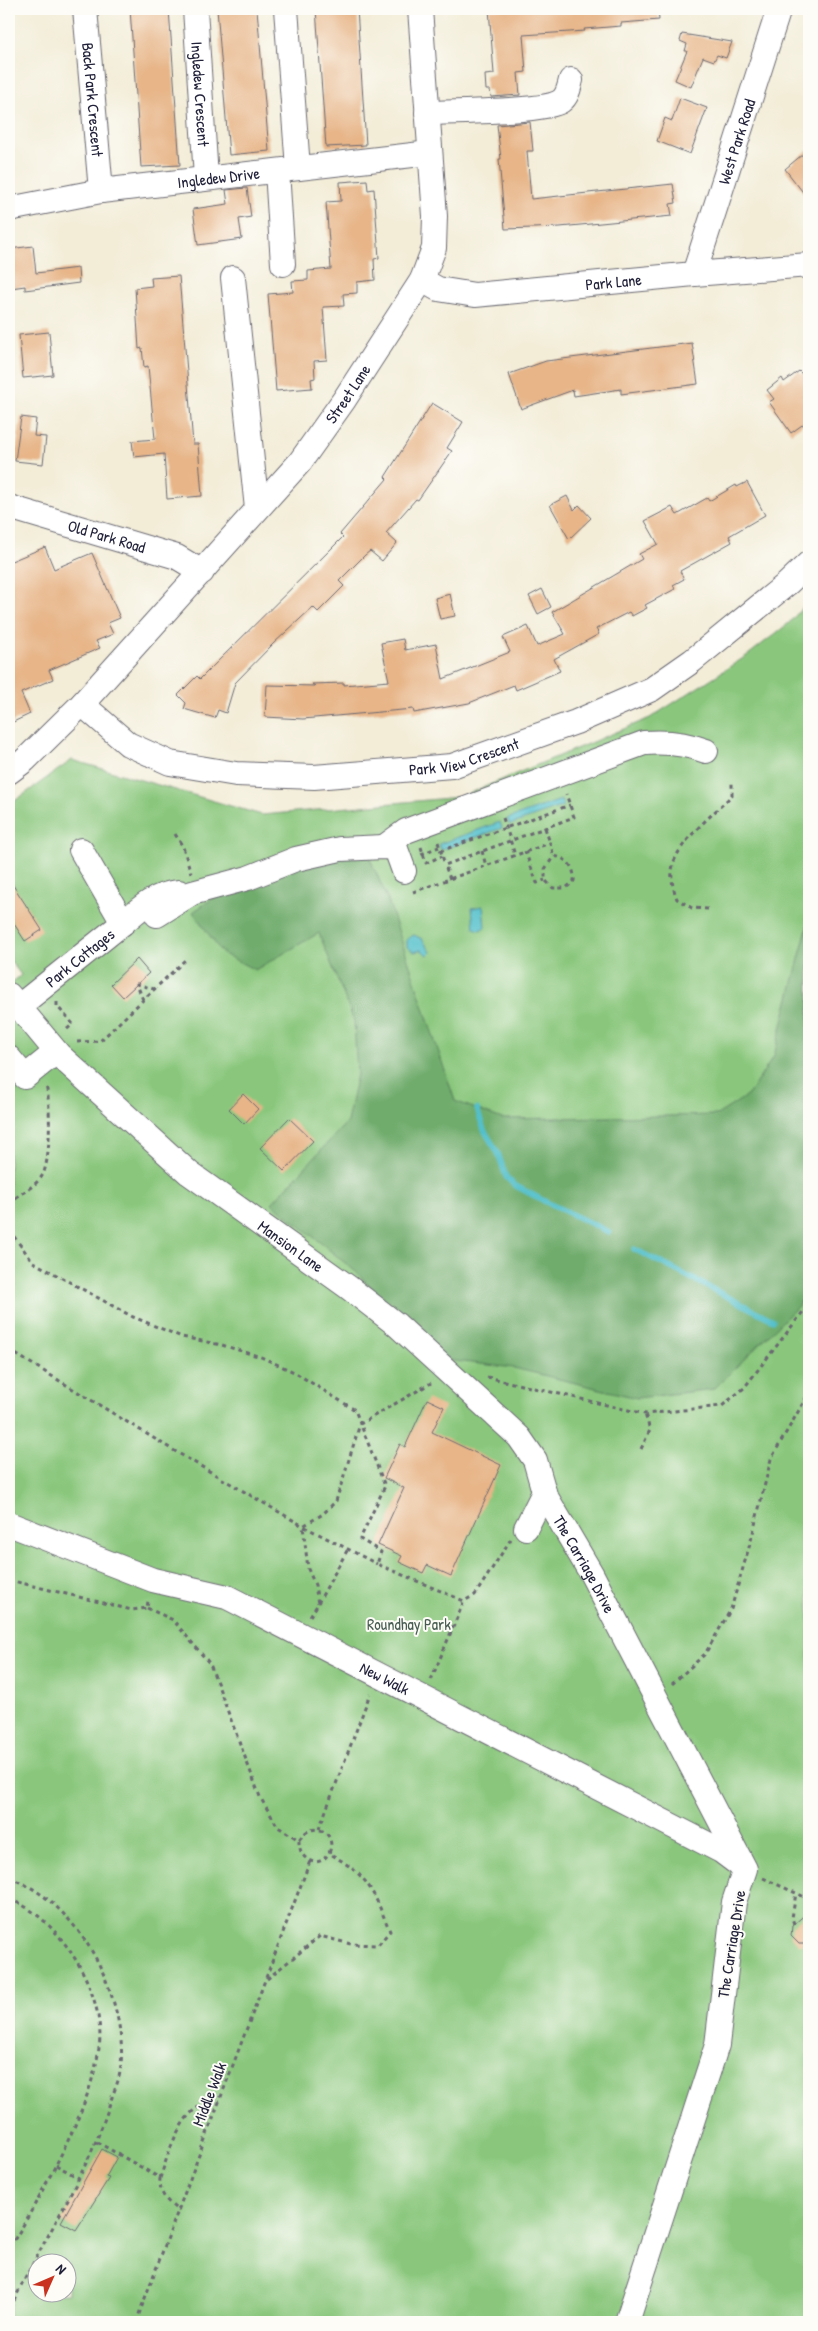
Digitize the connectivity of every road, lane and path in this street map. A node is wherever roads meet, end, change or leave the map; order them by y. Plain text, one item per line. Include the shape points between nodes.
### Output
1 (85, 9) edge
2 (195, 9) edge
3 (286, 9) edge
4 (420, 9) edge
5 (779, 9) edge
6 (571, 80) dead end
7 (427, 113) junction
8 (430, 153) junction
9 (287, 170) junction
10 (206, 178) junction
11 (101, 191) junction
12 (9, 209) edge
13 (283, 264) dead end
14 (809, 265) edge
15 (694, 274) junction
16 (233, 278) dead end
17 (422, 280) junction
18 (9, 507) edge
19 (257, 509) junction
20 (809, 563) edge
21 (202, 572) junction
22 (82, 704) junction
23 (706, 751) dead end
24 (9, 772) edge
25 (732, 780) dead end
26 (564, 789) dead end
27 (570, 804) junction
28 (501, 812) dead end
29 (507, 828) junction
30 (545, 828) junction
31 (175, 834) dead end
32 (511, 840) junction
33 (550, 843) junction
34 (420, 844) dead end
35 (384, 847) junction
36 (81, 850) dead end
37 (440, 851) dead end
38 (482, 851) junction
39 (526, 851) junction
40 (516, 855) junction
41 (442, 856) dead end
42 (554, 856) junction
43 (486, 866) junction
44 (404, 871) joint
45 (450, 879) junction
46 (545, 880) junction
47 (192, 893) junction
48 (708, 909) dead end
49 (158, 915) dead end
50 (123, 923) junction
51 (186, 959) dead end
52 (155, 989) junction
53 (12, 1000) edge
54 (143, 1000) junction
55 (58, 1054) junction
56 (9, 1058) edge
57 (35, 1070) junction
58 (9, 1202) edge
59 (9, 1230) edge
60 (809, 1304) edge
61 (9, 1350) edge
62 (809, 1366) edge
63 (449, 1372) junction
64 (485, 1377) dead end
65 (806, 1398) junction
66 (809, 1407) edge
67 (645, 1414) junction
68 (360, 1424) junction
69 (641, 1449) dead end
70 (549, 1501) junction
71 (9, 1524) edge
72 (303, 1526) junction
73 (526, 1528) joint
74 (348, 1549) junction
75 (377, 1564) junction
76 (9, 1580) edge
77 (153, 1580) junction
78 (464, 1601) junction
79 (318, 1604) junction
80 (147, 1608) junction
81 (294, 1632) junction
82 (377, 1676) junction
83 (431, 1680) dead end
84 (656, 1698) junction
85 (319, 1829) junction
86 (298, 1840) junction
87 (329, 1853) junction
88 (310, 1861) junction
89 (744, 1869) junction
90 (9, 1878) edge
91 (796, 1894) junction
92 (9, 1899) edge
93 (809, 1899) edge
94 (794, 1924) dead end
95 (267, 1980) junction
96 (220, 2101) junction
97 (97, 2142) junction
98 (56, 2165) junction
99 (80, 2178) junction
100 (160, 2178) junction
101 (179, 2211) junction
102 (9, 2247) edge
103 (9, 2311) edge
104 (136, 2322) edge
105 (627, 2322) edge

1 - 11 street, Back Park Crescent
2 - 10 street, Ingledew Crescent
3 - 9 street
4 - 7 street, Street Lane
5 - 15 street, West Park Road
6 - 7 street via 566,96 550,104 511,110
7 - 8 street, Street Lane
8 - 9 street, Ingledew Drive
8 - 17 street, Street Lane via 434,248
9 - 10 street, Ingledew Drive
9 - 13 street
10 - 11 street, Ingledew Drive
11 - 12 street, Ingledew Drive
14 - 15 street, Park Lane
15 - 17 street, Park Lane via 475,295 438,289
16 - 19 street
17 - 19 street, Street Lane via 300,462
18 - 21 street, Old Park Road via 177,557
19 - 21 street, Street Lane
20 - 22 street, Park View Crescent via 781,589 652,689 576,722 452,766 314,777 236,774 170,763 128,744
21 - 22 street, Street Lane
22 - 24 street, Street Lane
23 - 35 street via 687,744 644,743 406,831
25 - 48 path via 732,795 679,850 673,866 672,882 677,899 692,908
26 - 27 path
27 - 29 path
27 - 30 path via 574,817
28 - 29 path
29 - 32 path
29 - 37 path
30 - 32 path
30 - 33 path
31 - 47 path via 183,847
32 - 38 path
32 - 40 path
33 - 39 path
33 - 42 path
34 - 41 path via 426,862
35 - 44 street via 396,849
35 - 47 street via 318,853 248,878
36 - 50 street, Park Cottages
38 - 43 path
38 - 45 path via 445,865
39 - 40 path
39 - 46 path via 537,883
40 - 43 path
42 - 46 path via 546,869
42 - 46 path via 567,861 573,868 574,881 570,886 559,889
43 - 45 path
44 - 45 path via 411,892
47 - 49 street
47 - 50 street via 169,893 147,902
50 - 53 street, Park Cottages
51 - 52 path
52 - 54 path
52 - 54 path via 137,984
53 - 55 street, Mansion Lane
54 - 55 path via 100,1041 73,1043
55 - 57 street
55 - 63 street, Mansion Lane via 189,1173 348,1287
56 - 57 street via 26,1077
57 - 58 path via 44,1080 48,1092 47,1160 42,1176
59 - 68 path via 33,1262 63,1279 133,1317 174,1334 261,1356 294,1372 355,1410
60 - 67 path via 744,1388 722,1406
61 - 72 path
62 - 65 path
63 - 68 path
63 - 70 street, Mansion Lane via 519,1436 535,1460
64 - 67 path
65 - 66 path
65 - 84 path via 771,1459 731,1610 705,1654
67 - 69 path via 650,1430
68 - 72 path via 336,1501 324,1514
68 - 75 path via 385,1486 360,1539 381,1552
70 - 73 street
70 - 84 street, The Carriage Drive via 591,1573
71 - 77 street, New Walk
72 - 74 path
72 - 79 path via 307,1561
73 - 78 path via 512,1537 475,1595
74 - 75 path
74 - 79 path
75 - 78 path
76 - 80 path via 132,1610
77 - 80 path
77 - 81 street, New Walk via 227,1597
78 - 83 path
79 - 81 path
80 - 86 path via 173,1620 210,1664 260,1797 278,1828
81 - 82 street, New Walk
82 - 85 path
82 - 89 street, New Walk via 721,1851
84 - 89 street, The Carriage Drive
85 - 86 path via 303,1833
85 - 87 path via 331,1842
86 - 88 path via 302,1857
87 - 88 path via 318,1862
87 - 95 path via 354,1868 369,1883 390,1932 378,1945 351,1944 320,1936
88 - 95 path, Middle Walk
89 - 91 path
89 - 105 street, The Carriage Drive via 734,1902 717,2045
90 - 97 path via 44,1896 75,1925 96,1958 113,1998 121,2046 120,2071
91 - 93 path
91 - 94 path
92 - 98 path via 37,1915 65,1942 98,2013 100,2048 81,2110
95 - 96 path, Middle Walk
96 - 100 path via 213,2100 203,2105 185,2120
96 - 101 path, Middle Walk
97 - 99 path
97 - 100 path
98 - 99 path
98 - 102 path
99 - 103 path via 37,2253
100 - 101 path via 159,2189 166,2201
101 - 104 path, Middle Walk

